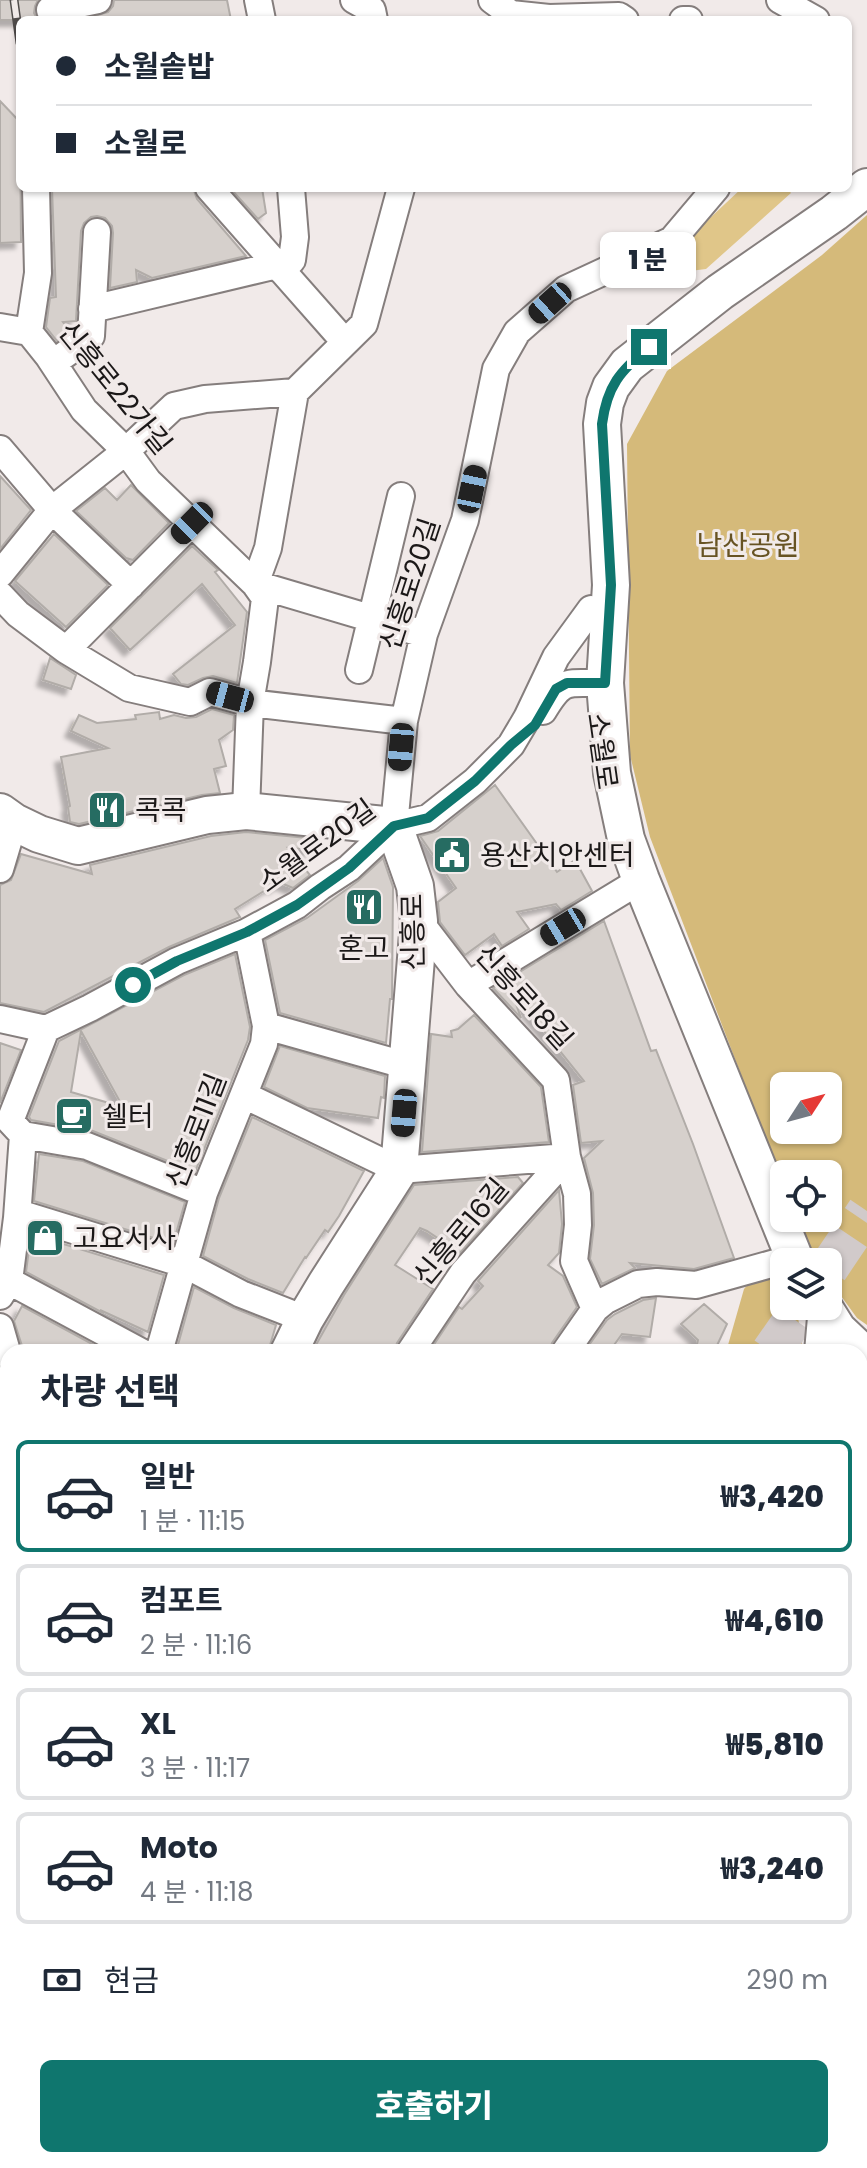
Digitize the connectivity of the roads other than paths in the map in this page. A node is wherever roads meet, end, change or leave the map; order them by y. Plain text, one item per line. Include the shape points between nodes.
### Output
1 (98, 0) edge
2 (492, 0) edge
3 (780, 0) edge
4 (55, 16) edge
5 (530, 16) edge
6 (809, 16) edge
7 (867, 176) edge
8 (867, 187) edge
9 (852, 189) edge
10 (36, 192) edge
11 (213, 192) edge
12 (291, 192) edge
13 (400, 192) edge
14 (713, 192) edge
15 (848, 192) edge
16 (97, 232) dead end
17 (280, 268) junction
18 (92, 309) junction
19 (0, 327) edge
20 (29, 332) junction
21 (345, 342) junction
22 (53, 363) junction
23 (295, 392) junction
24 (0, 449) edge
25 (126, 451) junction
26 (401, 496) dead end
27 (52, 510) junction
28 (192, 523) junction
29 (0, 574) edge
30 (255, 584) junction
31 (131, 585) junction
32 (0, 595) edge
33 (591, 609) junction
34 (372, 619) junction
35 (424, 634) junction
36 (66, 650) junction
37 (359, 670) dead end
38 (599, 683) junction
39 (250, 703) junction
40 (404, 721) junction
41 (511, 745) junction
42 (246, 811) junction
43 (7, 817) edge
44 (394, 826) junction
45 (0, 869) edge
46 (641, 880) junction
47 (419, 921) junction
48 (247, 932) junction
49 (468, 985) junction
50 (0, 1019) edge
51 (266, 1026) junction
52 (46, 1029) junction
53 (408, 1066) junction
54 (244, 1095) junction
55 (11, 1125) edge
56 (567, 1157) junction
57 (399, 1170) junction
58 (204, 1193) junction
59 (12, 1215) edge
60 (790, 1248) edge
61 (184, 1264) junction
62 (770, 1266) edge
63 (3, 1287) edge
64 (595, 1309) junction
65 (305, 1319) junction
66 (821, 1320) edge
67 (832, 1320) edge
68 (124, 1344) edge
69 (161, 1344) edge
70 (293, 1344) edge
71 (415, 1344) edge
72 (571, 1344) edge
73 (819, 1344) edge
74 (853, 1344) edge

1 - 4 street via 50,10
2 - 5 street via 511,14
3 - 6 street
7 - 9 main road, 소월로
8 - 38 main road, 소월로 via 649,347 611,387 602,424 611,585
10 - 20 street, 신흥로22가길 via 38,273
11 - 17 street
12 - 17 street via 292,260
13 - 21 street via 364,324
14 - 35 street, 신흥로20길 via 672,240 566,289 517,332 496,369 465,520
15 - 33 main road, 소월로 via 622,350 600,378 587,406
16 - 18 street
17 - 18 street
17 - 21 street
18 - 22 street via 91,336
19 - 20 street
20 - 22 street, 신흥로22가길
21 - 23 street
22 - 25 street, 신흥로22가길 via 84,410
23 - 25 street via 174,406
23 - 30 street via 268,548
24 - 27 street
25 - 27 street
25 - 28 street, 신흥로22가길 via 148,481
26 - 34 street
27 - 29 street
27 - 31 street
28 - 30 street, 신흥로22가길
28 - 31 street
30 - 34 street
30 - 39 street via 265,598
31 - 36 street
32 - 36 street
33 - 38 main road, 소월로
33 - 41 street, 소월로20길 via 556,657
34 - 35 street
34 - 37 street
35 - 40 street, 신흥로20길
36 - 39 street via 129,688 190,702 210,692
38 - 41 street via 567,683 556,689 535,725
38 - 46 main road, 소월로 via 606,788 619,838
39 - 40 street
39 - 42 street
40 - 44 street, 신흥로20길
41 - 44 street, 소월로20길 via 428,818
42 - 43 main road via 207,815 78,846
42 - 44 main road
43 - 45 street
44 - 47 main road, 신흥로 via 415,886
44 - 48 street, 소월로20길 via 349,868
46 - 49 street
46 - 60 main road, 소월로
47 - 49 street, 신흥로18길
47 - 53 main road, 신흥로
48 - 51 street, 신흥로11길
48 - 52 street, 소월로20길 via 177,961
49 - 56 street, 신흥로18길 via 556,1080
50 - 52 street
51 - 53 street
51 - 54 street, 신흥로11길
52 - 55 street
53 - 57 main road, 신흥로
54 - 57 street
54 - 58 street, 신흥로11길
55 - 58 street via 87,1146
55 - 59 street
56 - 57 street
56 - 64 street, 신흥로18길 via 577,1194 574,1261
56 - 71 street, 신흥로16길 via 463,1273
57 - 65 main road, 신흥로
58 - 61 street, 신흥로11길
59 - 61 street
59 - 63 street
61 - 65 street
61 - 69 street, 신흥로11길
62 - 64 street via 696,1285 638,1284
63 - 68 street
64 - 72 street
65 - 70 main road, 신흥로
66 - 73 street
67 - 74 main road

